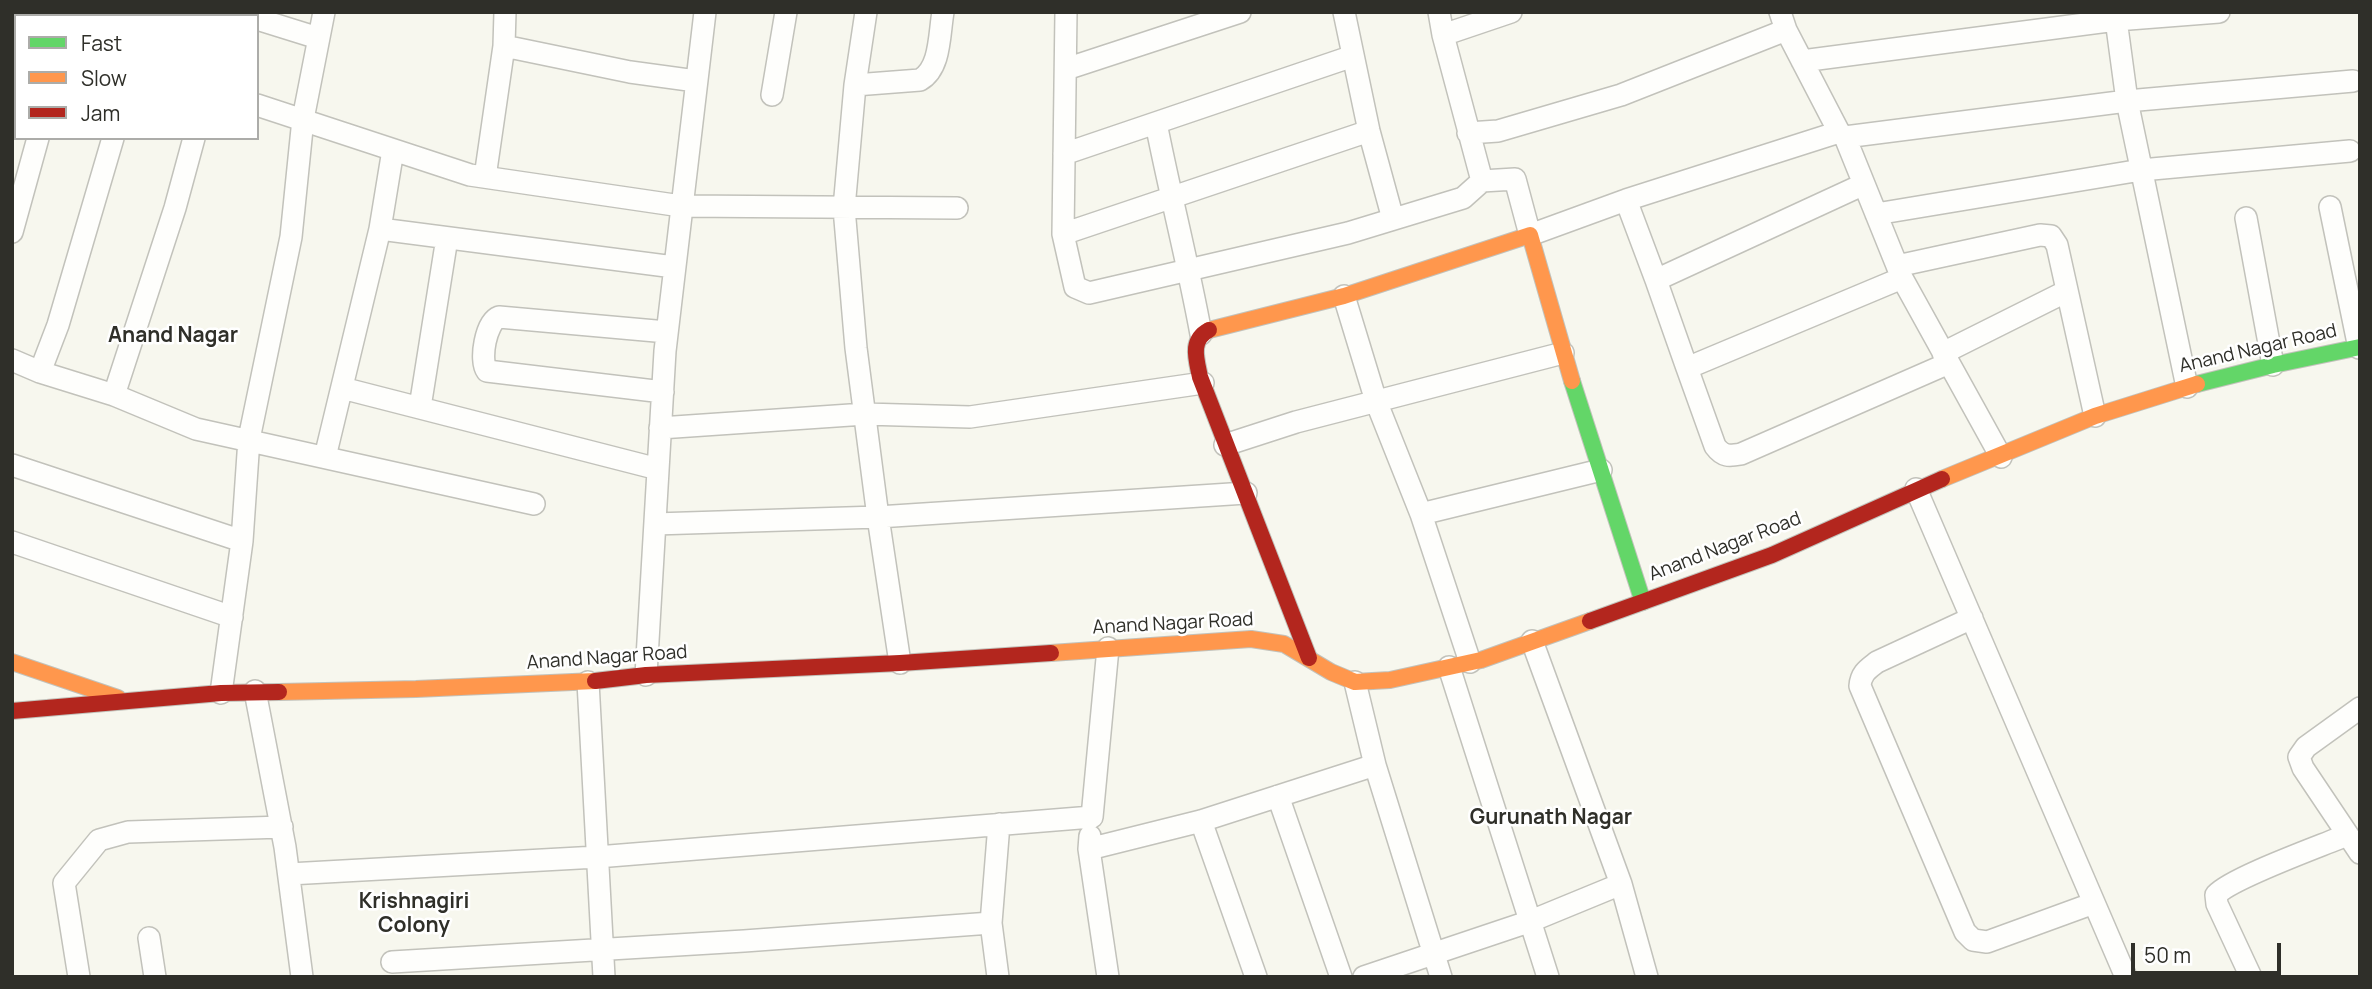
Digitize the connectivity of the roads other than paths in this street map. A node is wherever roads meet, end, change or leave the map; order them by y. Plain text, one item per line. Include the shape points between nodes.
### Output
1 (14, 12) edge
2 (324, 12) edge
3 (505, 12) edge
4 (705, 12) edge
5 (786, 12) edge
6 (866, 12) edge
7 (943, 12) edge
8 (1066, 12) edge
9 (1240, 12) edge
10 (1344, 12) edge
11 (1439, 12) edge
12 (1511, 12) edge
13 (2219, 12) edge
14 (2116, 16) edge
15 (12, 18) edge
16 (259, 20) edge
17 (1783, 21) edge
18 (1443, 35) junction
19 (318, 38) junction
20 (504, 46) junction
21 (1353, 56) junction
22 (1802, 61) junction
23 (1066, 69) junction
24 (2353, 81) dead end
25 (696, 82) junction
26 (855, 85) junction
27 (772, 94) dead end
28 (2127, 101) junction
29 (259, 106) edge
30 (303, 119) junction
31 (1156, 123) junction
32 (1369, 131) junction
33 (1468, 133) junction
34 (1842, 134) junction
35 (37, 140) edge
36 (112, 140) edge
37 (193, 140) edge
38 (393, 150) junction
39 (2350, 151) dead end
40 (1064, 154) junction
41 (2141, 170) junction
42 (485, 177) junction
43 (1482, 181) junction
44 (1862, 185) junction
45 (1170, 198) junction
46 (1626, 200) junction
47 (681, 206) junction
48 (2330, 207) dead end
49 (844, 208) junction
50 (957, 208) dead end
51 (1876, 214) junction
52 (2246, 218) dead end
53 (1393, 219) junction
54 (380, 229) junction
55 (12, 232) edge
56 (1063, 234) junction
57 (1530, 235) junction
58 (447, 238) junction
59 (674, 267) junction
60 (1189, 270) junction
61 (1899, 272) junction
62 (1656, 280) junction
63 (2067, 291) junction
64 (1344, 296) junction
65 (667, 332) junction
66 (1201, 334) junction
67 (2359, 348) edge
68 (1563, 353) junction
69 (1946, 358) junction
70 (12, 360) edge
71 (2273, 365) junction
72 (1687, 368) junction
73 (40, 372) junction
74 (1203, 383) junction
75 (2187, 387) junction
76 (342, 388) junction
77 (663, 392) junction
78 (114, 395) junction
79 (1376, 401) junction
80 (420, 407) junction
81 (865, 414) junction
82 (2095, 416) junction
83 (660, 428) junction
84 (250, 439) junction
85 (1225, 445) junction
86 (325, 457) junction
87 (2001, 457) junction
88 (12, 465) edge
89 (658, 468) junction
90 (1601, 470) junction
91 (1916, 489) junction
92 (1246, 493) junction
93 (534, 504) dead end
94 (1421, 514) junction
95 (878, 517) junction
96 (655, 524) junction
97 (242, 541) junction
98 (12, 542) edge
99 (1643, 601) junction
100 (232, 617) junction
101 (1972, 618) junction
102 (1532, 641) junction
103 (1108, 648) junction
104 (1309, 658) junction
105 (12, 662) edge
106 (900, 663) junction
107 (1459, 664) junction
108 (646, 675) junction
109 (588, 682) junction
110 (1355, 682) junction
111 (255, 691) junction
112 (222, 693) junction
113 (128, 701) junction
114 (2360, 708) edge
115 (12, 711) edge
116 (1375, 765) junction
117 (1278, 796) junction
118 (1091, 817) junction
119 (1200, 821) junction
120 (999, 824) junction
121 (282, 827) junction
122 (2347, 835) junction
123 (1089, 849) junction
124 (2360, 853) edge
125 (597, 857) junction
126 (289, 874) junction
127 (1621, 884) junction
128 (2094, 903) junction
129 (1531, 921) junction
130 (991, 923) junction
131 (149, 938) dead end
132 (602, 948) junction
133 (1433, 953) junction
134 (392, 962) dead end
135 (79, 977) edge
136 (155, 977) edge
137 (302, 977) edge
138 (604, 977) edge
139 (998, 977) edge
140 (1108, 977) edge
141 (1256, 977) edge
142 (1341, 977) edge
143 (1364, 977) edge
144 (1441, 977) edge
145 (1548, 977) edge
146 (1647, 977) edge
147 (2126, 977) edge
148 (2251, 977) edge

1 - 15 street
2 - 19 street
3 - 20 street
4 - 25 street
5 - 27 street
6 - 26 street
7 - 26 street via 929,75 920,80
8 - 23 street
9 - 23 street
10 - 21 street
11 - 18 street
12 - 18 street
13 - 14 street
14 - 22 street
14 - 28 street
16 - 19 street
17 - 22 street
17 - 33 street via 1620,95 1498,131
18 - 33 street
19 - 30 street
20 - 25 street
20 - 42 street
21 - 31 street
21 - 32 street
22 - 34 street
23 - 40 street
24 - 28 street
25 - 47 street
26 - 49 street
28 - 34 street
28 - 41 street
29 - 30 street
30 - 38 street
30 - 84 street via 291,237
31 - 40 street
31 - 45 street
32 - 45 street
32 - 53 street
33 - 43 street
34 - 44 street
34 - 46 street
35 - 55 street
36 - 73 street
37 - 78 street
38 - 42 street
38 - 54 street
39 - 41 street
40 - 56 street
41 - 51 street
41 - 75 street
42 - 47 street
43 - 53 street via 1463,198
43 - 57 street via 1515,179
44 - 51 street
44 - 62 street
45 - 56 street
45 - 60 street
46 - 57 street
46 - 62 street
47 - 49 street
47 - 59 street
48 - 67 street
49 - 50 street
49 - 81 street
51 - 61 street
52 - 71 street
53 - 60 street
54 - 58 street
54 - 76 street
56 - 60 street via 1075,287 1080,291 1089,293
57 - 64 street
57 - 68 street
58 - 59 street
58 - 80 street
59 - 65 street
60 - 66 street
61 - 63 street via 2045,234 2057,244
61 - 69 street
61 - 72 street
62 - 72 street
63 - 69 street
63 - 82 street
64 - 66 street
64 - 79 street
65 - 77 street
65 - 77 street via 499,317 490,325 482,361 487,371
66 - 74 street via 1196,358
67 - 71 street, Anand Nagar Road
68 - 79 street
68 - 90 street
69 - 72 street via 1741,454 1727,456 1715,446
69 - 87 street
70 - 73 street
71 - 75 street, Anand Nagar Road
73 - 78 street
74 - 81 street via 971,417
74 - 85 street
75 - 82 street, Anand Nagar Road
76 - 80 street
76 - 86 street
77 - 83 street
78 - 84 street via 196,429
79 - 85 street
79 - 94 street
80 - 89 street
81 - 83 street
81 - 95 street
82 - 87 street, Anand Nagar Road
83 - 89 street
84 - 86 street
84 - 97 street
85 - 92 street
86 - 93 street
87 - 91 street, Anand Nagar Road
88 - 97 street
89 - 96 street
90 - 94 street
90 - 99 street
91 - 99 street, Anand Nagar Road via 1772,555
91 - 101 street
92 - 95 street
92 - 104 street
94 - 107 street
95 - 96 street
95 - 106 street
96 - 108 street
97 - 100 street
98 - 100 street
99 - 102 street, Anand Nagar Road
100 - 112 street
101 - 128 street
101 - 128 street via 1877,662 1866,670 1860,686 1965,932 1973,940 1987,942
102 - 107 street, Anand Nagar Road
102 - 127 street
103 - 104 street, Anand Nagar Road via 1251,639 1284,644
103 - 106 street, Anand Nagar Road
103 - 118 street
104 - 110 street, Anand Nagar Road
105 - 113 street, Anand Nagar Road
106 - 108 street, Anand Nagar Road
107 - 110 street, Anand Nagar Road via 1390,680
107 - 129 street
108 - 109 street, Anand Nagar Road
109 - 111 street, Anand Nagar Road
109 - 125 street
110 - 116 street
111 - 112 street, Anand Nagar Road
111 - 121 street
112 - 113 street, Anand Nagar Road
113 - 115 street
114 - 122 street via 2299,757
116 - 117 street
116 - 133 street
117 - 119 street
117 - 142 street
118 - 120 street
118 - 123 street
119 - 123 street
119 - 141 street
120 - 125 street
120 - 130 street
121 - 126 street
121 - 135 street via 128,832 99,840 64,883
122 - 124 street
122 - 148 street via 2216,895
123 - 140 street
125 - 126 street
125 - 132 street
126 - 137 street
127 - 129 street
127 - 146 street
128 - 147 street
129 - 133 street
129 - 145 street
130 - 132 street
130 - 139 street
131 - 136 street
132 - 134 street
132 - 138 street
133 - 143 street
133 - 144 street

